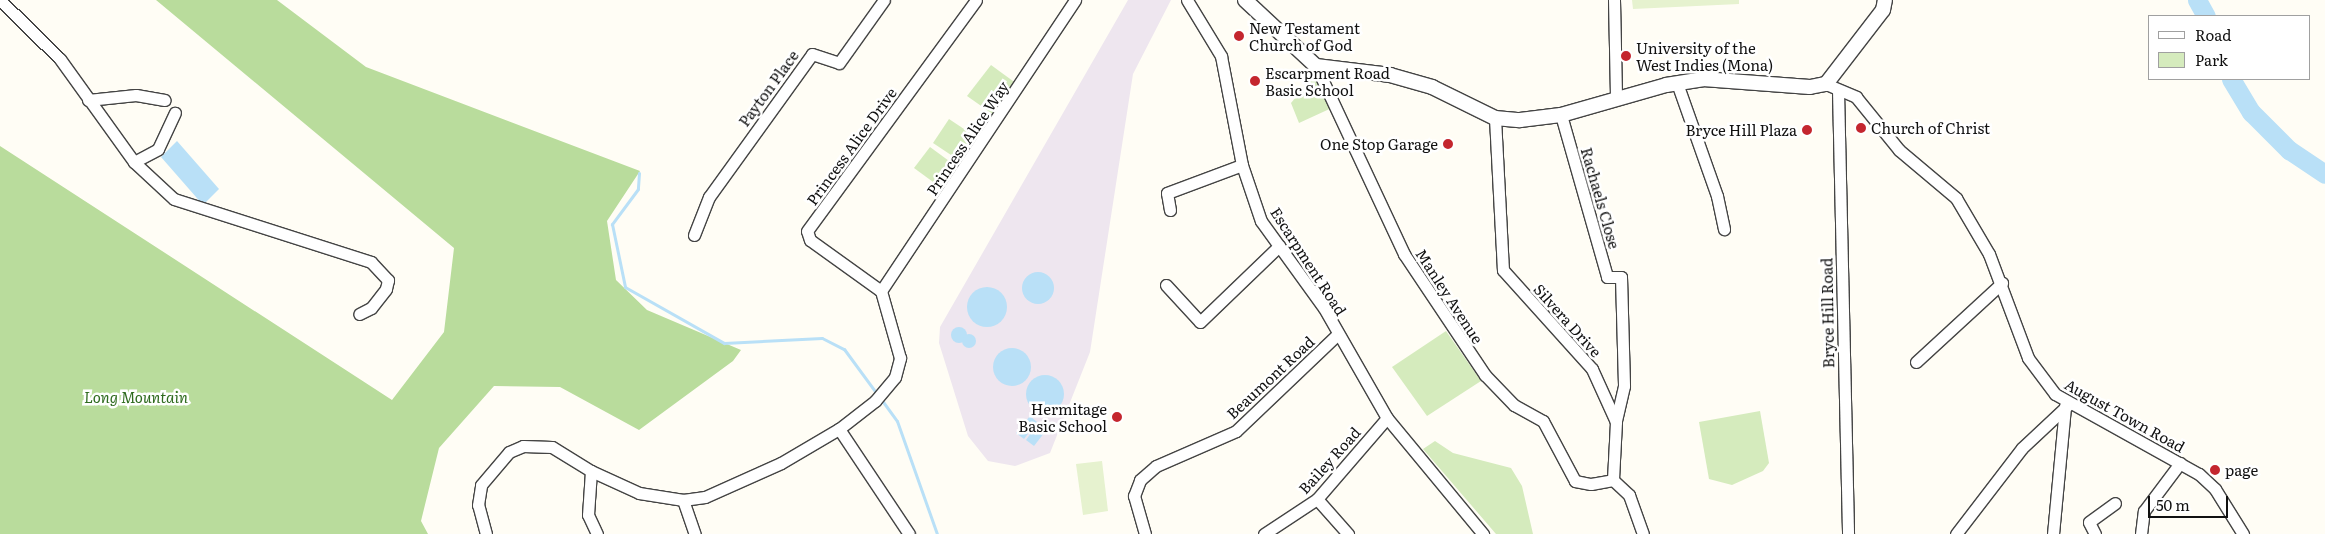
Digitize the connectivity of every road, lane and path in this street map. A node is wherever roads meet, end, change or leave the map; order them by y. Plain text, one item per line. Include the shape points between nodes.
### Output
1 (0, 0) edge
2 (884, 0) edge
3 (976, 0) edge
4 (1075, 0) edge
5 (1187, 0) edge
6 (1245, 0) edge
7 (1614, 0) edge
8 (1885, 0) edge
9 (1316, 66) junction
10 (1678, 83) junction
11 (1832, 87) junction
12 (1616, 98) junction
13 (88, 100) junction
14 (165, 100) dead end
15 (175, 113) dead end
16 (1561, 115) junction
17 (1495, 118) junction
18 (134, 162) junction
19 (1242, 165) junction
20 (1170, 210) dead end
21 (1724, 229) dead end
22 (694, 235) dead end
23 (1279, 246) junction
24 (2002, 283) junction
25 (1166, 285) dead end
26 (881, 291) junction
27 (359, 314) dead end
28 (1338, 334) junction
29 (1916, 362) dead end
30 (2067, 405) junction
31 (1387, 418) junction
32 (1616, 422) junction
33 (839, 429) junction
34 (2180, 463) junction
35 (591, 470) junction
36 (1613, 480) junction
37 (683, 500) junction
38 (1316, 500) junction
39 (2115, 503) dead end
40 (1272, 532) edge
41 (486, 534) edge
42 (597, 534) edge
43 (695, 534) edge
44 (909, 534) edge
45 (1145, 534) edge
46 (1348, 534) edge
47 (1483, 534) edge
48 (1643, 534) edge
49 (1848, 534) edge
50 (1956, 534) edge
51 (2053, 534) edge
52 (2095, 534) edge
53 (2141, 534) edge
54 (2243, 534) edge

1 - 13 street via 60,60
2 - 22 street, Payton Place via 839,63 812,54 709,197
3 - 26 street, Princess Alice Drive via 807,231 810,240
4 - 26 street, Princess Alice Way
5 - 19 street, Escarpment Road via 1221,56
6 - 9 street
7 - 12 street
8 - 11 street via 1883,10
9 - 17 street via 1390,74 1432,87
9 - 36 street, Manley Avenue via 1404,254 1485,375 1514,405 1543,421 1575,481 1591,484
10 - 11 street via 1703,79
10 - 12 street
10 - 21 street via 1718,196
11 - 24 street, August Town Road via 1856,97 1899,150 1956,198
11 - 49 street, Bryce Hill Road
12 - 16 street
13 - 14 street via 136,95
13 - 18 street
15 - 18 street via 158,149
16 - 17 street
16 - 32 street, Rachaels Close via 1607,277 1621,277 1624,386
17 - 32 street, Silvera Drive via 1503,270 1592,369
18 - 27 street via 174,199 371,262 388,280 386,289 371,308
19 - 20 street via 1167,193
19 - 23 street, Escarpment Road via 1262,221
23 - 25 street via 1200,322
23 - 28 street, Escarpment Road
24 - 29 street
24 - 30 street, August Town Road via 2028,358
26 - 33 street via 900,358 899,368 879,397
28 - 31 street, Escarpment Road
28 - 45 street, Beaumont Road via 1236,431 1156,466 1140,480 1134,496
30 - 34 street, August Town Road
30 - 50 street via 2022,448
30 - 51 street
31 - 38 street, Bailey Road
31 - 47 street, Escarpment Road
32 - 36 street, Silvera Drive
33 - 37 street via 742,483 705,498
33 - 44 street
34 - 53 street via 2144,512
34 - 54 street, August Town Road via 2215,489
35 - 37 street via 639,493
35 - 41 street via 552,447 523,446 509,452 481,485 478,505
35 - 42 street via 588,516
36 - 48 street via 1629,495
37 - 43 street
38 - 40 street, Bailey Road
38 - 46 street
39 - 52 street via 2089,522

